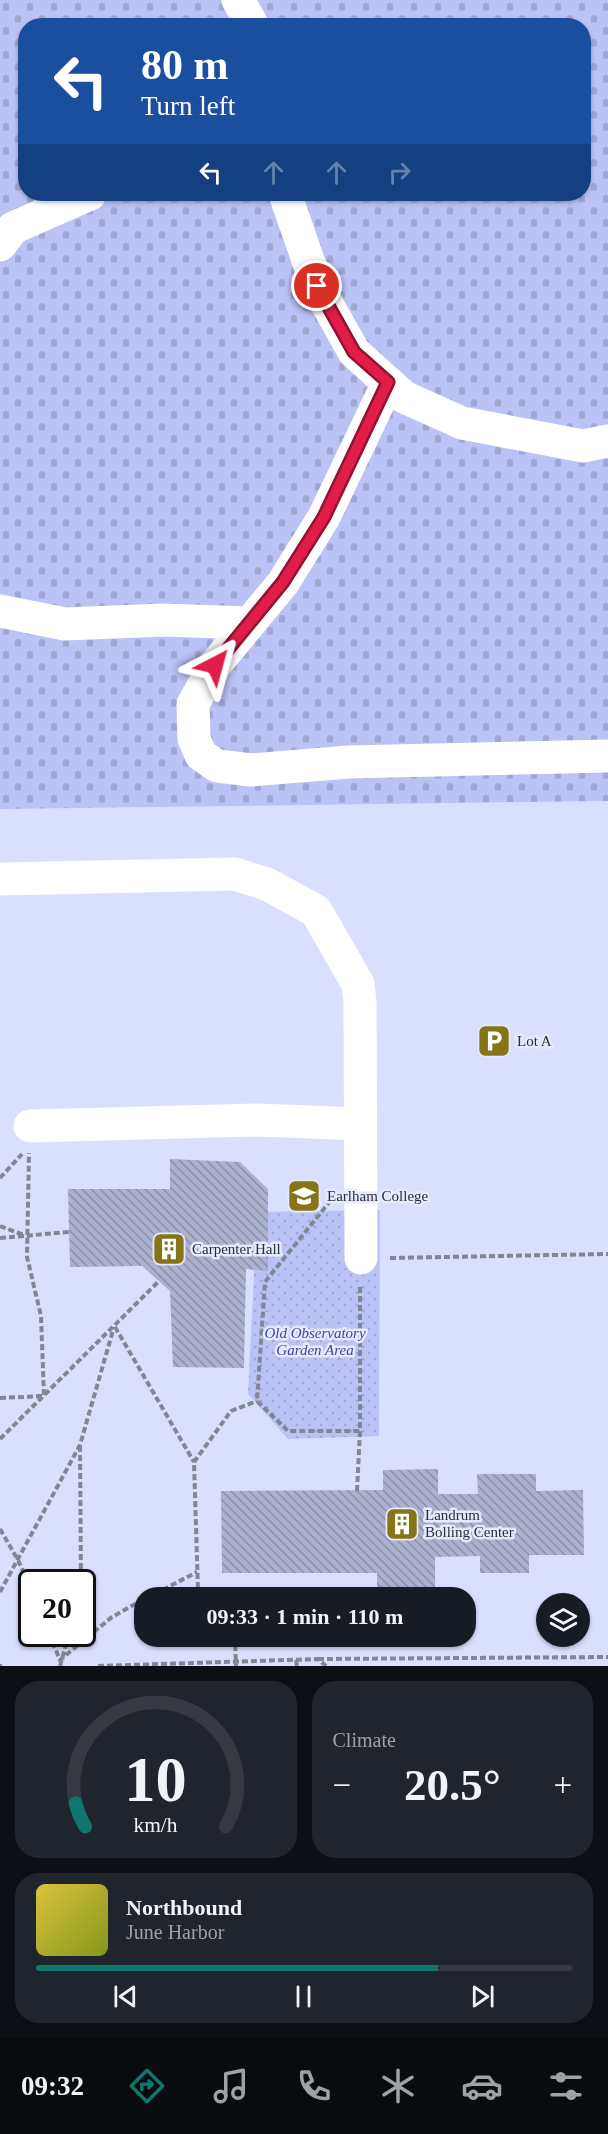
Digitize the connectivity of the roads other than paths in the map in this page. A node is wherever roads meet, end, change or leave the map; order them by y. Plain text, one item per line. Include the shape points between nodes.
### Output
1 (237, 0) edge
2 (248, 18) edge
3 (74, 201) edge
4 (287, 201) edge
5 (0, 245) edge
6 (388, 382) junction
7 (608, 441) edge
8 (0, 611) edge
9 (250, 623) junction
10 (608, 756) edge
11 (0, 879) edge
12 (360, 1124) junction
13 (30, 1126) dead end
14 (361, 1258) road end

1 - 2 street
3 - 5 street via 13,228
4 - 6 street via 317,286 354,352
6 - 7 street via 404,396 462,423 583,446
6 - 9 street via 324,517 283,582
8 - 9 street via 65,624 165,620
9 - 10 street via 215,665 193,704 194,740 201,755 217,766 251,770 349,762
11 - 12 street via 235,874 269,885 316,911 358,984
12 - 13 street via 258,1120
12 - 14 street

